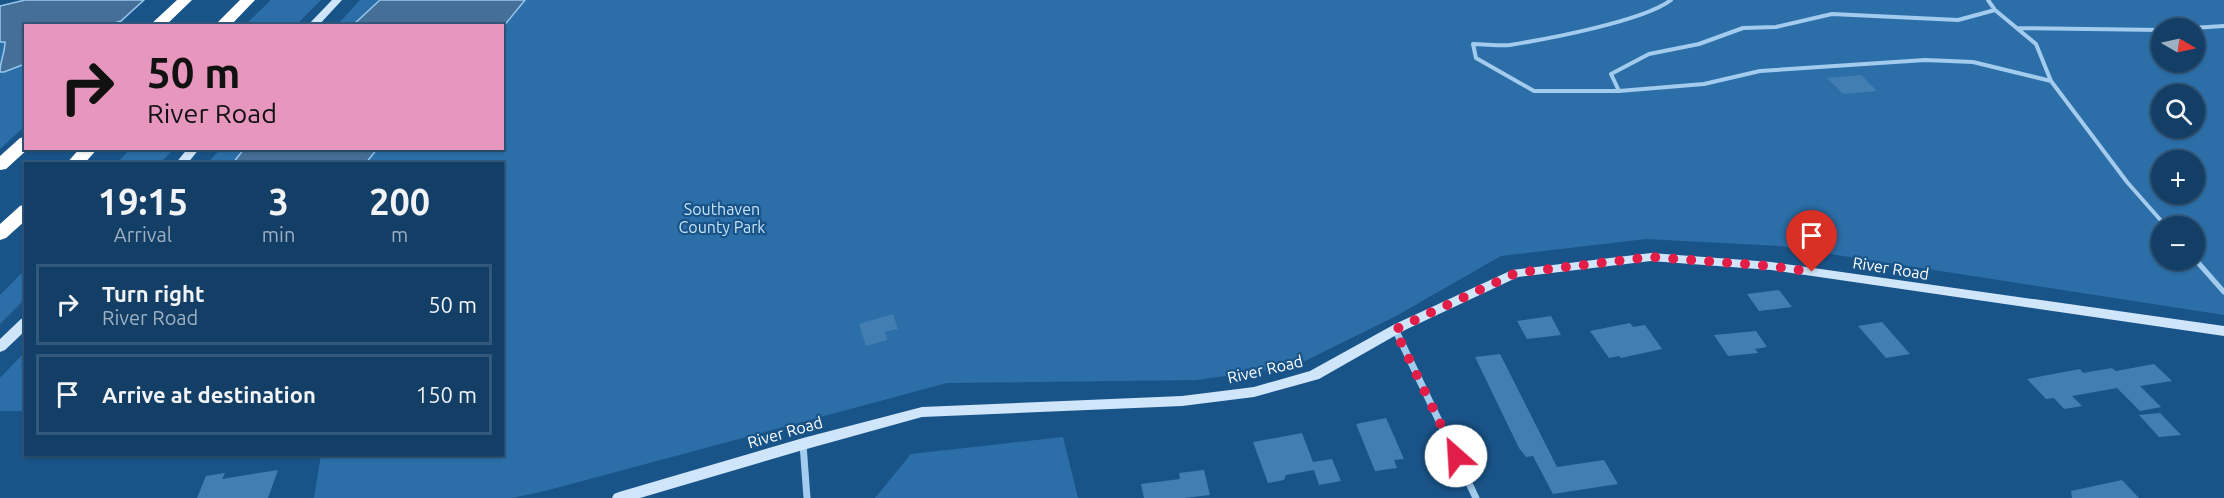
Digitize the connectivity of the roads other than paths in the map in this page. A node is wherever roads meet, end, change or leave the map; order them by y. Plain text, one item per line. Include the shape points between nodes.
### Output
1 (184, 0) edge
2 (248, 0) edge
3 (337, 0) edge
4 (1671, 0) edge
5 (1988, 0) edge
6 (1995, 10) junction
7 (158, 24) edge
8 (222, 24) edge
9 (314, 24) edge
10 (2224, 26) edge
11 (2205, 27) edge
12 (2017, 28) junction
13 (2151, 30) edge
14 (2051, 81) junction
15 (1619, 92) junction
16 (24, 144) edge
17 (88, 150) edge
18 (193, 150) edge
19 (76, 162) edge
20 (182, 162) edge
21 (0, 165) edge
22 (24, 212) edge
23 (2157, 216) edge
24 (0, 234) edge
25 (2205, 270) edge
26 (2224, 292) edge
27 (24, 324) edge
28 (1395, 330) junction
29 (2224, 331) edge
30 (0, 347) edge
31 (803, 444) junction
32 (620, 498) edge
33 (807, 498) edge
34 (1476, 498) edge

1 - 7 highway
2 - 8 highway
3 - 9 street
4 - 15 lane via 1661,8 1609,24 1508,45 1473,44 1476,58 1534,91
5 - 6 lane
6 - 12 lane
6 - 15 lane via 1958,20 1832,14 1776,27 1743,28 1699,44 1649,54 1611,74
10 - 11 lane
12 - 13 lane
12 - 14 lane via 2036,45
14 - 15 lane via 1973,62 1925,60 1760,71 1704,84
14 - 23 lane
16 - 21 highway
17 - 19 highway
18 - 20 street
22 - 24 highway
25 - 26 lane
27 - 30 street
28 - 29 street, River Road via 1516,273 1651,257 1771,266
28 - 31 street, River Road via 1314,375 1254,392 1182,401 922,412
28 - 34 street
31 - 32 street, River Road
31 - 33 street

